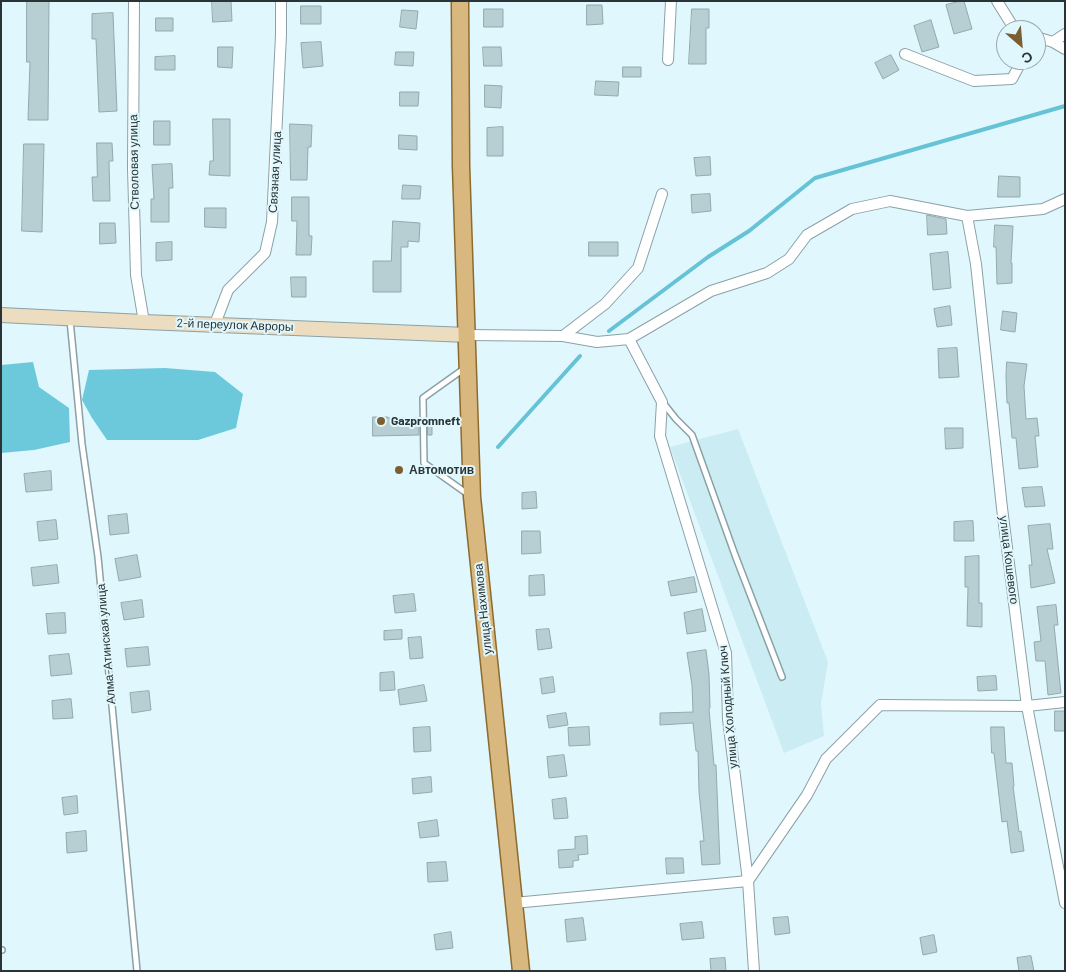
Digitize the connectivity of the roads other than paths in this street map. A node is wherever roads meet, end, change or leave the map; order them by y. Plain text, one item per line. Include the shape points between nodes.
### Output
1 (134, 1) edge
2 (282, 1) edge
3 (460, 1) edge
4 (671, 1) edge
5 (997, 1) edge
6 (1009, 20) edge
7 (1065, 34) edge
8 (1046, 40) edge
9 (1054, 42) junction
10 (1065, 49) edge
11 (905, 54) dead end
12 (668, 60) dead end
13 (1017, 70) edge
14 (662, 194) dead end
15 (1065, 199) edge
16 (967, 216) junction
17 (1, 314) edge
18 (70, 318) junction
19 (144, 322) junction
20 (215, 324) junction
21 (468, 335) junction
22 (562, 336) junction
23 (629, 339) junction
24 (468, 367) junction
25 (662, 402) junction
26 (472, 497) junction
27 (782, 677) dead end
28 (1065, 702) edge
29 (1027, 706) junction
30 (748, 881) junction
31 (514, 903) junction
32 (1065, 903) edge
33 (137, 971) edge
34 (521, 971) edge
35 (754, 971) edge

1 - 19 street, Стволовая улица via 136,275
2 - 20 street, Связная улица via 272,222 266,253 228,290
3 - 21 main road, улица Нахимова via 461,166
4 - 12 street
5 - 6 street
7 - 9 street
8 - 9 street
9 - 10 street
11 - 13 street via 974,81 1012,80
14 - 22 street via 638,268 605,304
15 - 16 street via 1044,209
16 - 23 street via 890,201 852,210 807,235 790,258 767,273 711,291
16 - 29 street, улица Кошевого via 976,264
17 - 18 street, 2-й переулок Авроры
18 - 19 street, 2-й переулок Авроры
18 - 33 lane, Алма-Атинская улица via 82,444 98,557
19 - 20 street, 2-й переулок Авроры
20 - 21 street, 2-й переулок Авроры
21 - 22 street
21 - 24 main road, улица Нахимова
22 - 23 street via 597,342
23 - 25 street
24 - 26 main road, улица Нахимова
24 - 26 lane via 423,398 424,464
25 - 27 lane via 692,435
25 - 30 street, улица Холодный Ключ via 660,436 726,653 728,719
26 - 31 main road, улица Нахимова
28 - 29 street
29 - 30 street via 880,706 826,759 807,795
29 - 32 street, улица Кошевого
30 - 31 street
30 - 35 street, улица Холодный Ключ
31 - 34 main road, улица Нахимова

